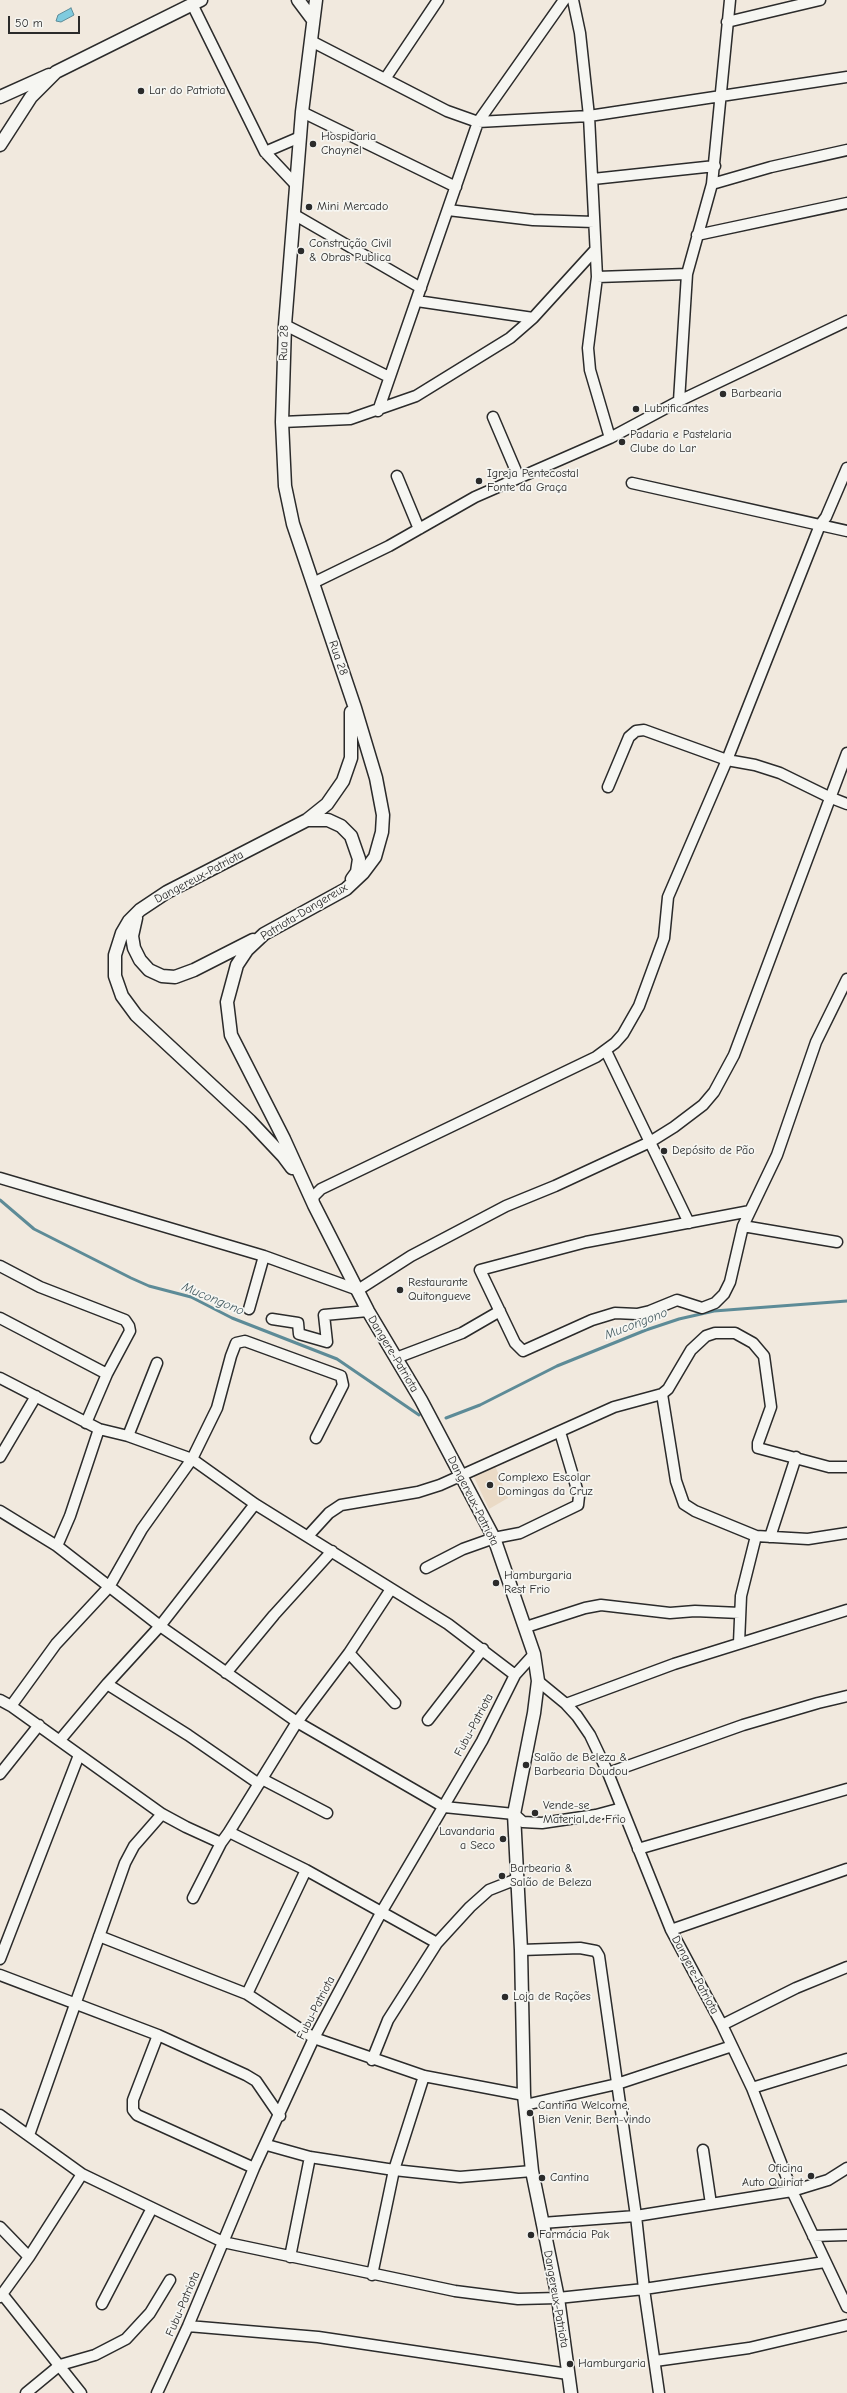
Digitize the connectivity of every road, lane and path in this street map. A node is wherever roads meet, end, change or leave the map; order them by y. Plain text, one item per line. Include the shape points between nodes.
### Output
1 (298, 0) edge
2 (316, 0) edge
3 (320, 0) edge
4 (438, 0) edge
5 (564, 0) edge
6 (573, 0) edge
7 (730, 0) edge
8 (820, 0) edge
9 (197, 2) edge
10 (313, 20) junction
11 (727, 22) junction
12 (311, 41) junction
13 (56, 72) junction
14 (847, 77) edge
15 (385, 79) junction
16 (4, 95) edge
17 (722, 97) junction
18 (24, 108) junction
19 (302, 112) junction
20 (589, 116) junction
21 (478, 122) junction
22 (300, 137) junction
23 (0, 145) edge
24 (847, 150) edge
25 (266, 152) junction
26 (715, 166) junction
27 (593, 179) junction
28 (712, 184) junction
29 (296, 186) junction
30 (456, 187) junction
31 (847, 202) edge
32 (448, 210) junction
33 (295, 215) junction
34 (594, 222) junction
35 (697, 235) junction
36 (595, 250) junction
37 (687, 274) junction
38 (597, 277) junction
39 (421, 288) junction
40 (417, 302) junction
41 (533, 318) junction
42 (847, 321) edge
43 (285, 325) junction
44 (389, 378) junction
45 (679, 401) junction
46 (378, 411) junction
47 (493, 417) dead end
48 (282, 422) junction
49 (610, 438) junction
50 (847, 468) edge
51 (397, 476) dead end
52 (519, 478) junction
53 (632, 483) dead end
54 (820, 525) junction
55 (419, 529) junction
56 (847, 531) edge
57 (313, 583) junction
58 (347, 682) junction
59 (847, 753) edge
60 (727, 760) junction
61 (608, 787) dead end
62 (829, 797) junction
63 (847, 804) edge
64 (307, 820) junction
65 (346, 889) junction
66 (140, 910) junction
67 (264, 934) junction
68 (847, 979) edge
69 (606, 1051) junction
70 (650, 1142) junction
71 (0, 1178) edge
72 (313, 1201) junction
73 (750, 1211) junction
74 (689, 1223) junction
75 (743, 1226) junction
76 (837, 1242) dead end
77 (264, 1256) junction
78 (0, 1266) edge
79 (358, 1290) junction
80 (249, 1309) dead end
81 (368, 1311) junction
82 (500, 1311) junction
83 (0, 1318) edge
84 (272, 1319) dead end
85 (396, 1358) junction
86 (157, 1363) dead end
87 (107, 1374) junction
88 (0, 1378) edge
89 (662, 1394) junction
90 (36, 1396) junction
91 (430, 1417) joint
92 (86, 1423) junction
93 (99, 1429) junction
94 (560, 1432) junction
95 (128, 1436) junction
96 (316, 1438) dead end
97 (0, 1457) edge
98 (796, 1457) junction
99 (192, 1459) junction
100 (847, 1467) edge
101 (460, 1475) junction
102 (254, 1504) junction
103 (0, 1511) edge
104 (847, 1533) edge
105 (308, 1536) junction
106 (756, 1536) junction
107 (494, 1538) junction
108 (770, 1538) junction
109 (57, 1546) junction
110 (332, 1551) junction
111 (426, 1568) dead end
112 (109, 1587) junction
113 (391, 1589) junction
114 (847, 1610) edge
115 (740, 1613) junction
116 (160, 1626) junction
117 (526, 1627) junction
118 (738, 1644) junction
119 (483, 1649) junction
120 (349, 1653) junction
121 (534, 1654) junction
122 (226, 1673) junction
123 (515, 1675) junction
124 (538, 1681) junction
125 (107, 1684) junction
126 (847, 1696) edge
127 (0, 1700) edge
128 (395, 1703) dead end
129 (566, 1704) junction
130 (11, 1706) junction
131 (428, 1720) dead end
132 (297, 1722) junction
133 (39, 1725) junction
134 (60, 1740) junction
135 (79, 1755) junction
136 (608, 1773) junction
137 (0, 1774) edge
138 (260, 1782) junction
139 (847, 1789) edge
140 (444, 1807) junction
141 (622, 1808) junction
142 (327, 1813) dead end
143 (162, 1814) junction
144 (514, 1814) junction
145 (229, 1832) junction
146 (221, 1843) junction
147 (638, 1849) junction
148 (847, 1869) edge
149 (306, 1870) junction
150 (517, 1879) junction
151 (193, 1898) dead end
152 (382, 1911) junction
153 (671, 1930) junction
154 (99, 1936) junction
155 (437, 1943) junction
156 (521, 1950) junction
157 (0, 1959) edge
158 (847, 1967) edge
159 (0, 1975) edge
160 (247, 1994) junction
161 (74, 2003) junction
162 (722, 2025) junction
163 (158, 2035) junction
164 (314, 2038) junction
165 (732, 2046) junction
166 (847, 2058) edge
167 (372, 2060) junction
168 (424, 2076) junction
169 (616, 2084) junction
170 (752, 2088) junction
171 (525, 2100) junction
172 (0, 2114) edge
173 (280, 2116) junction
174 (29, 2135) junction
175 (267, 2145) junction
176 (703, 2150) dead end
177 (310, 2157) junction
178 (254, 2168) junction
179 (847, 2168) edge
180 (394, 2170) junction
181 (532, 2170) junction
182 (82, 2174) junction
183 (792, 2191) junction
184 (711, 2204) junction
185 (152, 2208) junction
186 (636, 2216) junction
187 (542, 2223) junction
188 (0, 2227) edge
189 (847, 2235) edge
190 (813, 2236) junction
191 (222, 2242) junction
192 (29, 2257) junction
193 (290, 2257) junction
194 (825, 2262) junction
195 (372, 2275) junction
196 (170, 2280) dead end
197 (644, 2289) junction
198 (1, 2296) edge
199 (558, 2298) junction
200 (102, 2304) dead end
201 (847, 2307) edge
202 (847, 2325) edge
203 (188, 2326) junction
204 (655, 2361) junction
205 (60, 2365) junction
206 (568, 2374) junction
207 (26, 2393) edge
208 (81, 2393) edge
209 (157, 2393) edge
210 (571, 2393) edge
211 (659, 2393) edge

1 - 10 street
2 - 10 street, Rua 28
3 - 10 street
4 - 15 street
5 - 21 street
6 - 20 street via 580,34
7 - 11 street
8 - 11 street
9 - 13 street
9 - 25 street
10 - 12 street, Rua 28
11 - 17 street
12 - 15 street
12 - 19 street, Rua 28
13 - 16 street
13 - 18 street via 30,97
14 - 17 street
15 - 21 street via 447,111
16 - 18 street via 16,92 21,95
17 - 20 street
17 - 26 street
18 - 23 street
19 - 22 street, Rua 28
19 - 30 street
20 - 21 street
20 - 27 street
21 - 30 street
22 - 25 street
22 - 29 street, Rua 28
24 - 28 street via 771,167
25 - 29 street
26 - 27 street
26 - 28 street
27 - 34 street
28 - 35 street
29 - 33 street, Rua 28
30 - 32 street
31 - 35 street
32 - 34 street via 533,220
32 - 39 street
33 - 39 street
33 - 43 street, Rua 28
34 - 36 street
35 - 37 street
36 - 38 street
36 - 41 street
37 - 38 street
37 - 45 street
38 - 49 street via 588,348 590,370
39 - 40 street
40 - 41 street
40 - 44 street
41 - 46 street via 510,338 416,396
42 - 45 street
43 - 44 street
43 - 48 street, Rua 28
44 - 46 street
45 - 49 street
46 - 48 street via 350,419
47 - 52 street
48 - 57 street, Rua 28 via 285,486 293,524
49 - 52 street
50 - 54 street via 829,511
51 - 55 street
52 - 55 street via 475,498
53 - 54 street
54 - 56 street
54 - 60 street
55 - 57 street
57 - 58 street, Rua 28
58 - 64 street, Dangereux-Patriota via 352,720 351,758 343,781 327,804
58 - 65 street, Patriota-Dangereux via 376,778 383,815 382,832 375,857
59 - 62 street
60 - 61 street via 644,730 636,731 628,737
60 - 62 street via 780,773
60 - 69 street via 668,897 664,938 639,1006 623,1034
62 - 63 street
62 - 70 street via 734,1055 722,1079 714,1092 694,1113
64 - 65 street via 322,818 334,822 354,841 359,859 357,872
64 - 66 street, Dangereux-Patriota via 167,892
65 - 67 street, Patriota-Dangereux
66 - 67 street via 133,924 134,948 149,970 162,976 175,977 194,970
66 - 72 street, Dangereux-Patriota via 122,933 115,955 115,976 122,996 136,1015 284,1156
67 - 72 street, Patriota-Dangereux via 236,965 227,1002 231,1035
68 - 73 street via 816,1042 777,1155
69 - 70 street
69 - 72 street via 321,1189
70 - 74 street
70 - 79 street via 506,1206 411,1256
71 - 77 street
72 - 79 street, Dangere-Patriota
73 - 74 street
73 - 75 street
74 - 82 street via 586,1242 480,1270
75 - 76 street
75 - 82 street via 730,1282 720,1299 709,1306 695,1307 677,1300 644,1313 615,1313 577,1327 526,1351 515,1343
77 - 79 street
77 - 80 street
78 - 87 street via 40,1288 125,1320 130,1331
79 - 81 street, Dangere-Patriota
81 - 84 street via 324,1315 327,1342 299,1334 298,1323
81 - 85 street, Dangere-Patriota
82 - 85 street via 462,1333
83 - 87 street
85 - 91 street, Dangere-Patriota
86 - 95 street
87 - 92 street
88 - 90 street
89 - 94 street via 614,1407
89 - 98 street via 692,1350 706,1336 715,1333 735,1333 753,1343 764,1356 771,1407 758,1448
89 - 106 street via 676,1480 684,1504
90 - 92 street
90 - 97 street
91 - 101 street, Dangereux-Patriota
92 - 93 street
93 - 95 street
93 - 109 street via 70,1516
94 - 101 street
94 - 107 street via 579,1496 578,1505 520,1533
95 - 99 street
96 - 99 street via 343,1386 341,1376 245,1340 236,1343 217,1408
98 - 100 street via 829,1467
98 - 108 street
99 - 102 street
99 - 112 street via 142,1529
101 - 105 street via 418,1492 341,1505 329,1513
101 - 107 street, Dangereux-Patriota
102 - 105 street
102 - 116 street
103 - 109 street
104 - 108 street via 808,1540
105 - 110 street
106 - 108 street
106 - 115 street via 741,1596
107 - 111 street via 464,1549
107 - 117 street, Dangereux-Patriota
109 - 112 street
110 - 113 street
110 - 122 street
112 - 116 street
112 - 130 street via 56,1644
113 - 119 street via 422,1606
113 - 120 street
114 - 118 street
115 - 117 street via 670,1613 601,1605
115 - 118 street
116 - 122 street
116 - 125 street
117 - 121 street, Dangereux-Patriota
118 - 129 street via 617,1684
119 - 123 street
119 - 131 street
120 - 128 street
120 - 132 street
121 - 123 street, Fubu-Patriota
121 - 124 street
122 - 132 street
123 - 140 street, Fubu-Patriota via 482,1741
124 - 129 street, Dangere-Patriota
124 - 144 street, Dangereux-Patriota
125 - 134 street
125 - 138 street
126 - 136 street via 818,1702 743,1725
127 - 130 street
129 - 136 street, Dangere-Patriota via 590,1735
130 - 133 street
132 - 138 street
132 - 140 street
133 - 134 street
133 - 137 street
134 - 135 street
135 - 143 street
135 - 157 street
136 - 141 street, Dangere-Patriota
138 - 142 street
138 - 145 street
139 - 147 street
140 - 144 street
140 - 152 street, Fubu-Patriota
141 - 144 street via 596,1815 542,1823 523,1822
141 - 147 street, Dangere-Patriota
143 - 146 street
143 - 154 street via 128,1855
144 - 150 street, Dangereux-Patriota
145 - 146 street
145 - 149 street
146 - 151 street
147 - 153 street, Dangere-Patriota
148 - 153 street
149 - 152 street
149 - 160 street
150 - 155 street via 489,1890
150 - 156 street, Dangereux-Patriota
152 - 155 street
152 - 164 street, Fubu-Patriota
153 - 162 street, Dangere-Patriota
154 - 160 street
154 - 161 street
155 - 167 street via 388,2020
156 - 169 street via 580,1948 590,1949 599,1956
156 - 171 street, Dangereux-Patriota
158 - 162 street via 796,1988
159 - 161 street
160 - 164 street
161 - 163 street
161 - 174 street
162 - 165 street, Dangere-Patriota
163 - 173 street via 256,2081
163 - 178 street via 132,2100 133,2110 137,2115
164 - 167 street
164 - 173 street, Fubu-Patriota
165 - 169 street
165 - 170 street, Dangere-Patriota
166 - 170 street
167 - 168 street
168 - 171 street
168 - 180 street
169 - 171 street
169 - 186 street
170 - 183 street, Dangere-Patriota
171 - 181 street, Dangereux-Patriota
172 - 174 street
173 - 175 street, Fubu-Patriota
174 - 182 street
175 - 177 street
175 - 178 street, Fubu-Patriota
176 - 184 street
177 - 180 street
177 - 193 street
178 - 191 street, Fubu-Patriota
179 - 183 street via 828,2180
180 - 181 street via 460,2177
180 - 195 street
181 - 187 street, Dangereux-Patriota
182 - 185 street
182 - 192 street
183 - 184 street
183 - 190 street, Dangere-Patriota
184 - 186 street
185 - 191 street
185 - 200 street
186 - 187 street
186 - 197 street
187 - 199 street, Dangereux-Patriota
188 - 192 street
189 - 190 street
190 - 194 street, Dangere-Patriota
191 - 193 street
191 - 203 street, Fubu-Patriota
192 - 198 street
193 - 195 street
194 - 197 street
194 - 201 street, Dangere-Patriota
195 - 199 street via 464,2293 518,2299
196 - 205 street via 150,2313 126,2339 95,2355
197 - 199 street
197 - 204 street
198 - 205 street
199 - 206 street, Dangereux-Patriota
202 - 204 street via 749,2348
203 - 206 street via 318,2337
203 - 209 street, Fubu-Patriota
204 - 211 street
205 - 207 street
205 - 208 street
206 - 210 street, Dangereux-Patriota

